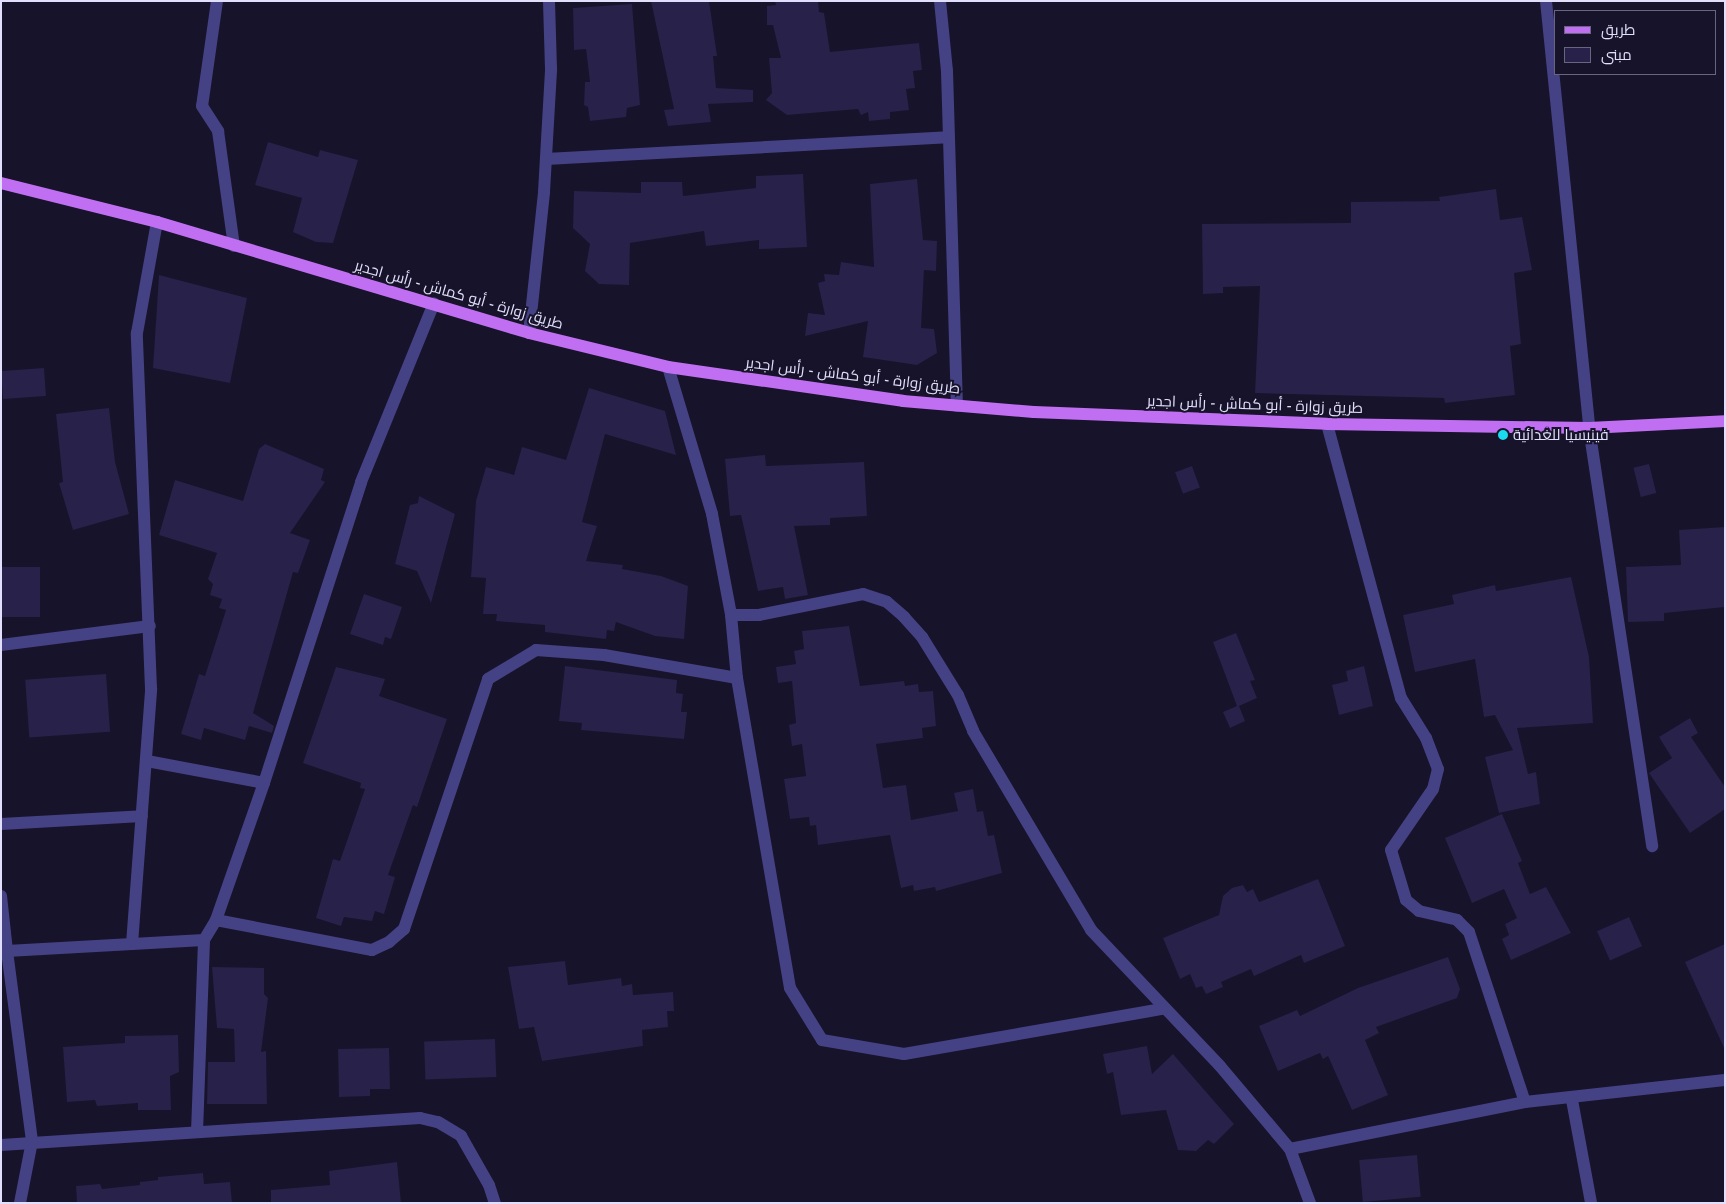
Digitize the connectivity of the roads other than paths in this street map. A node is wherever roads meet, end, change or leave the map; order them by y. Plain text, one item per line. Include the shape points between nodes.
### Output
1 (216, 1) edge
2 (549, 1) edge
3 (940, 1) edge
4 (1546, 1) edge
5 (947, 137) junction
6 (546, 159) junction
7 (1, 183) edge
8 (157, 222) junction
9 (234, 246) junction
10 (434, 303) junction
11 (529, 333) junction
12 (668, 366) junction
13 (957, 406) junction
14 (1725, 421) edge
15 (1327, 424) junction
16 (1589, 428) junction
17 (731, 615) junction
18 (150, 626) junction
19 (1, 645) edge
20 (737, 678) junction
21 (147, 761) junction
22 (264, 783) junction
23 (142, 816) junction
24 (1, 824) edge
25 (1652, 846) dead end
26 (1, 896) edge
27 (216, 920) junction
28 (204, 940) junction
29 (132, 944) junction
30 (7, 951) junction
31 (1162, 1010) junction
32 (1725, 1080) edge
33 (1572, 1100) junction
34 (1525, 1102) junction
35 (197, 1132) junction
36 (32, 1141) junction
37 (1, 1145) edge
38 (1290, 1149) junction
39 (20, 1203) edge
40 (495, 1203) edge
41 (1310, 1203) edge
42 (1591, 1203) edge

1 - 9 street via 202,106 218,131
2 - 6 street
3 - 5 street via 947,70
4 - 16 street
5 - 6 street
5 - 13 street
6 - 11 street
7 - 8 main road, طريق زوارة - أبو كماش - رأس اجدير
8 - 9 main road, طريق زوارة - أبو كماش - رأس اجدير
8 - 18 street via 137,332
9 - 10 main road, طريق زوارة - أبو كماش - رأس اجدير
10 - 11 main road, طريق زوارة - أبو كماش - رأس اجدير
10 - 22 street via 361,482
11 - 12 main road, طريق زوارة - أبو كماش - رأس اجدير
12 - 13 main road, طريق زوارة - أبو كماش - رأس اجدير
12 - 17 street via 712,514
13 - 15 main road, طريق زوارة - أبو كماش - رأس اجدير
14 - 16 main road, طريق زوارة - أبو كماش - رأس اجدير
15 - 16 main road, طريق زوارة - أبو كماش - رأس اجدير
15 - 34 street via 1401,698 1426,738 1438,769 1433,789 1391,850 1406,900 1419,911 1457,920 1469,932
16 - 25 street
17 - 20 street
17 - 31 street via 759,615 863,594 887,602 904,617 922,637 958,695 972,731 1091,930
18 - 19 street
18 - 21 street
20 - 27 street via 604,655 536,650 488,679 404,929 389,942 372,950
20 - 31 street via 790,988 822,1040 904,1054
21 - 22 street
21 - 23 street
22 - 27 street
23 - 24 street
23 - 29 street
26 - 30 street
27 - 28 street
28 - 29 street
28 - 35 street
29 - 30 street
30 - 36 street
31 - 38 street via 1220,1066
32 - 33 street
33 - 34 street
33 - 42 street
34 - 38 street
35 - 36 street
35 - 40 street via 420,1118 438,1122 461,1136 489,1185
36 - 37 street
36 - 39 street
38 - 41 street

